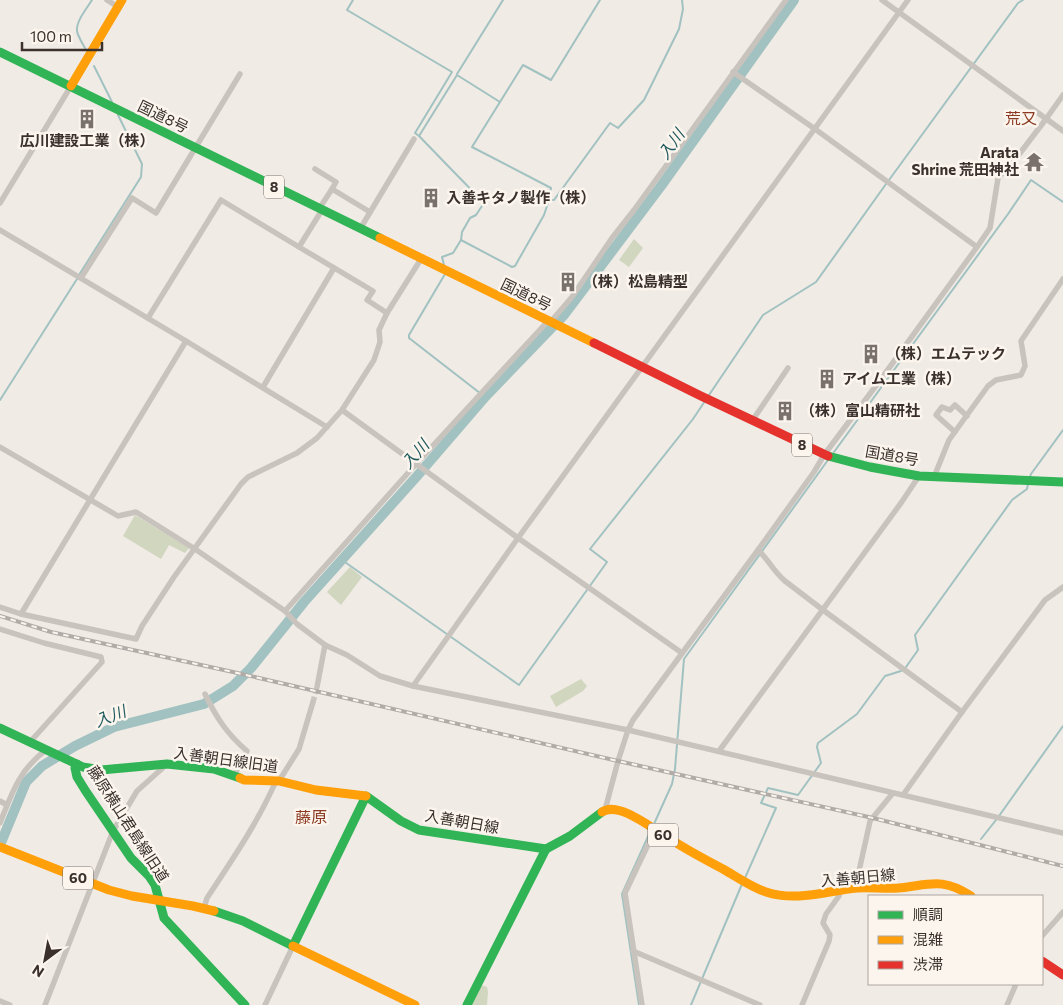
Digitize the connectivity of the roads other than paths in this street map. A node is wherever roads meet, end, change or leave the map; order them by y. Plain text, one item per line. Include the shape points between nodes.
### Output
1 (107, 0) edge
2 (786, 0) edge
3 (882, 0) edge
4 (908, 0) edge
5 (120, 3) edge
6 (899, 12) junction
7 (0, 52) edge
8 (734, 73) junction
9 (240, 74) dead end
10 (71, 86) junction
11 (1063, 96) edge
12 (1046, 119) junction
13 (815, 129) junction
14 (1063, 131) edge
15 (414, 139) dead end
16 (195, 148) junction
17 (315, 169) dead end
18 (332, 189) junction
19 (0, 203) edge
20 (321, 210) junction
21 (370, 212) junction
22 (360, 229) junction
23 (0, 230) edge
24 (299, 247) junction
25 (977, 247) junction
26 (421, 259) junction
27 (334, 268) junction
28 (81, 278) junction
29 (1063, 280) edge
30 (387, 313) junction
31 (148, 318) junction
32 (548, 321) junction
33 (186, 341) junction
34 (642, 367) junction
35 (788, 368) dead end
36 (263, 387) junction
37 (342, 410) junction
38 (967, 416) junction
39 (752, 421) junction
40 (328, 427) junction
41 (955, 432) junction
42 (0, 447) edge
43 (824, 455) junction
44 (416, 464) junction
45 (920, 476) junction
46 (934, 477) junction
47 (1063, 482) edge
48 (89, 500) junction
49 (518, 538) junction
50 (196, 549) junction
51 (758, 550) junction
52 (1063, 587) edge
53 (0, 607) edge
54 (823, 610) junction
55 (285, 611) junction
56 (21, 614) junction
57 (0, 629) edge
58 (325, 645) junction
59 (682, 654) junction
60 (413, 686) junction
61 (317, 687) tunnel mouth
62 (205, 694) dead end
63 (313, 702) tunnel mouth
64 (962, 712) junction
65 (0, 728) edge
66 (628, 730) junction
67 (30, 742) junction
68 (48, 751) junction
69 (719, 751) junction
70 (73, 762) junction
71 (167, 764) junction
72 (234, 776) junction
73 (278, 781) junction
74 (893, 792) junction
75 (903, 795) junction
76 (366, 796) junction
77 (0, 801) edge
78 (7, 805) junction
79 (605, 810) junction
80 (0, 823) edge
81 (655, 830) junction
82 (113, 831) junction
83 (1063, 833) edge
84 (0, 847) edge
85 (546, 849) junction
86 (92, 884) junction
87 (855, 888) junction
88 (840, 891) junction
89 (969, 895) edge
90 (159, 900) junction
91 (204, 908) junction
92 (1063, 912) edge
93 (1043, 935) edge
94 (293, 946) junction
95 (633, 951) junction
96 (1043, 961) edge
97 (1063, 975) edge
98 (1016, 985) edge
99 (0, 1001) edge
100 (10, 1005) edge
101 (45, 1005) edge
102 (245, 1005) edge
103 (265, 1005) edge
104 (415, 1005) edge
105 (467, 1005) edge
106 (642, 1005) edge
107 (760, 1005) edge
108 (802, 1005) edge
109 (1007, 1005) edge

1 - 5 street
2 - 8 street
3 - 6 street
4 - 6 street
5 - 10 main road
6 - 12 street
6 - 13 street
7 - 10 main road, 国道8号 / 8
8 - 13 street
8 - 32 street via 572,297
9 - 16 street
10 - 16 main road, 国道8号 / 8
10 - 19 street
11 - 12 street
12 - 14 street
12 - 25 street via 998,178 990,228
13 - 25 street
13 - 34 street
15 - 21 street
16 - 20 main road, 国道8号 / 8
16 - 28 street via 156,213 132,198
17 - 18 street via 336,182
18 - 20 street
18 - 21 street
20 - 22 main road, 国道8号 / 8
20 - 24 street
21 - 22 street
22 - 26 main road, 国道8号 / 8
23 - 28 street
24 - 27 street
24 - 31 street via 221,200
25 - 43 street
26 - 30 street
26 - 32 main road, 国道8号 / 8
27 - 30 street via 373,291 367,300
27 - 36 street
28 - 31 street
29 - 38 street via 1021,341 1025,366 1021,375 996,380 988,386
30 - 37 street via 379,330 380,342 374,360
31 - 33 street
32 - 34 main road, 国道8号 / 8
32 - 44 street
33 - 36 street
33 - 48 street
34 - 39 main road, 国道8号 / 8
34 - 49 street
35 - 39 street
36 - 40 street
37 - 40 street
37 - 44 street
38 - 41 street
38 - 41 street via 955,405 950,410 942,407 936,415
39 - 43 main road, 国道8号 / 8
40 - 50 street via 298,453 248,477
41 - 46 street
42 - 48 street
43 - 45 main road, 国道8号 / 8
43 - 51 street
44 - 49 street
44 - 55 street
45 - 46 main road, 国道8号 / 8
45 - 54 street
46 - 47 main road, 国道8号 / 8
48 - 50 street via 118,516 136,512
48 - 56 street
49 - 59 street
49 - 60 street
50 - 55 street
50 - 56 street via 174,577 136,639
51 - 54 street via 780,578
51 - 59 street
52 - 64 street via 1045,600
53 - 56 street
54 - 64 street
54 - 69 street
55 - 58 street
57 - 67 street via 101,657 102,662
58 - 60 street via 380,676
58 - 61 street
59 - 66 street
60 - 66 street
62 - 72 street via 226,730 247,751
63 - 73 street via 299,749
64 - 75 street
65 - 67 main road, 入善朝日線旧道
66 - 69 street
66 - 79 street
67 - 68 main road, 入善朝日線旧道
68 - 70 main road, 入善朝日線旧道
68 - 78 street via 37,757 22,773
69 - 74 street
70 - 71 main road, 入善朝日線旧道 via 101,770
70 - 82 main road, 藤原横山君島線旧道 via 77,777
71 - 72 main road, 入善朝日線旧道 via 214,769
71 - 82 street via 137,791
72 - 73 main road, 入善朝日線旧道 via 244,780
73 - 76 main road, 入善朝日線旧道
73 - 91 street
74 - 75 street
74 - 87 street via 868,826
75 - 83 street
76 - 85 main road, 入善朝日線 via 419,830
76 - 94 main road
77 - 78 street
78 - 80 street
79 - 81 main road, 入善朝日線 / 60 via 623,812
79 - 85 main road
81 - 88 main road, 入善朝日線 / 60 via 767,893 808,896
81 - 95 street via 625,893
82 - 86 street
82 - 90 main road, 藤原横山君島線旧道 via 131,858 155,884
84 - 86 main road, 60
85 - 105 main road
86 - 90 main road, 60
86 - 101 street
87 - 88 main road, 入善朝日線 / 60
87 - 89 main road, 入善朝日線 / 60 via 941,883 955,886
88 - 108 street via 826,914 823,923 830,935 829,941
90 - 91 main road, 60
90 - 102 main road, 藤原横山君島線旧道 via 164,918
91 - 94 main road, 60 via 243,921
92 - 93 street
94 - 103 street
94 - 104 main road
95 - 106 street
95 - 107 street
96 - 97 main road
98 - 109 street
99 - 100 street

